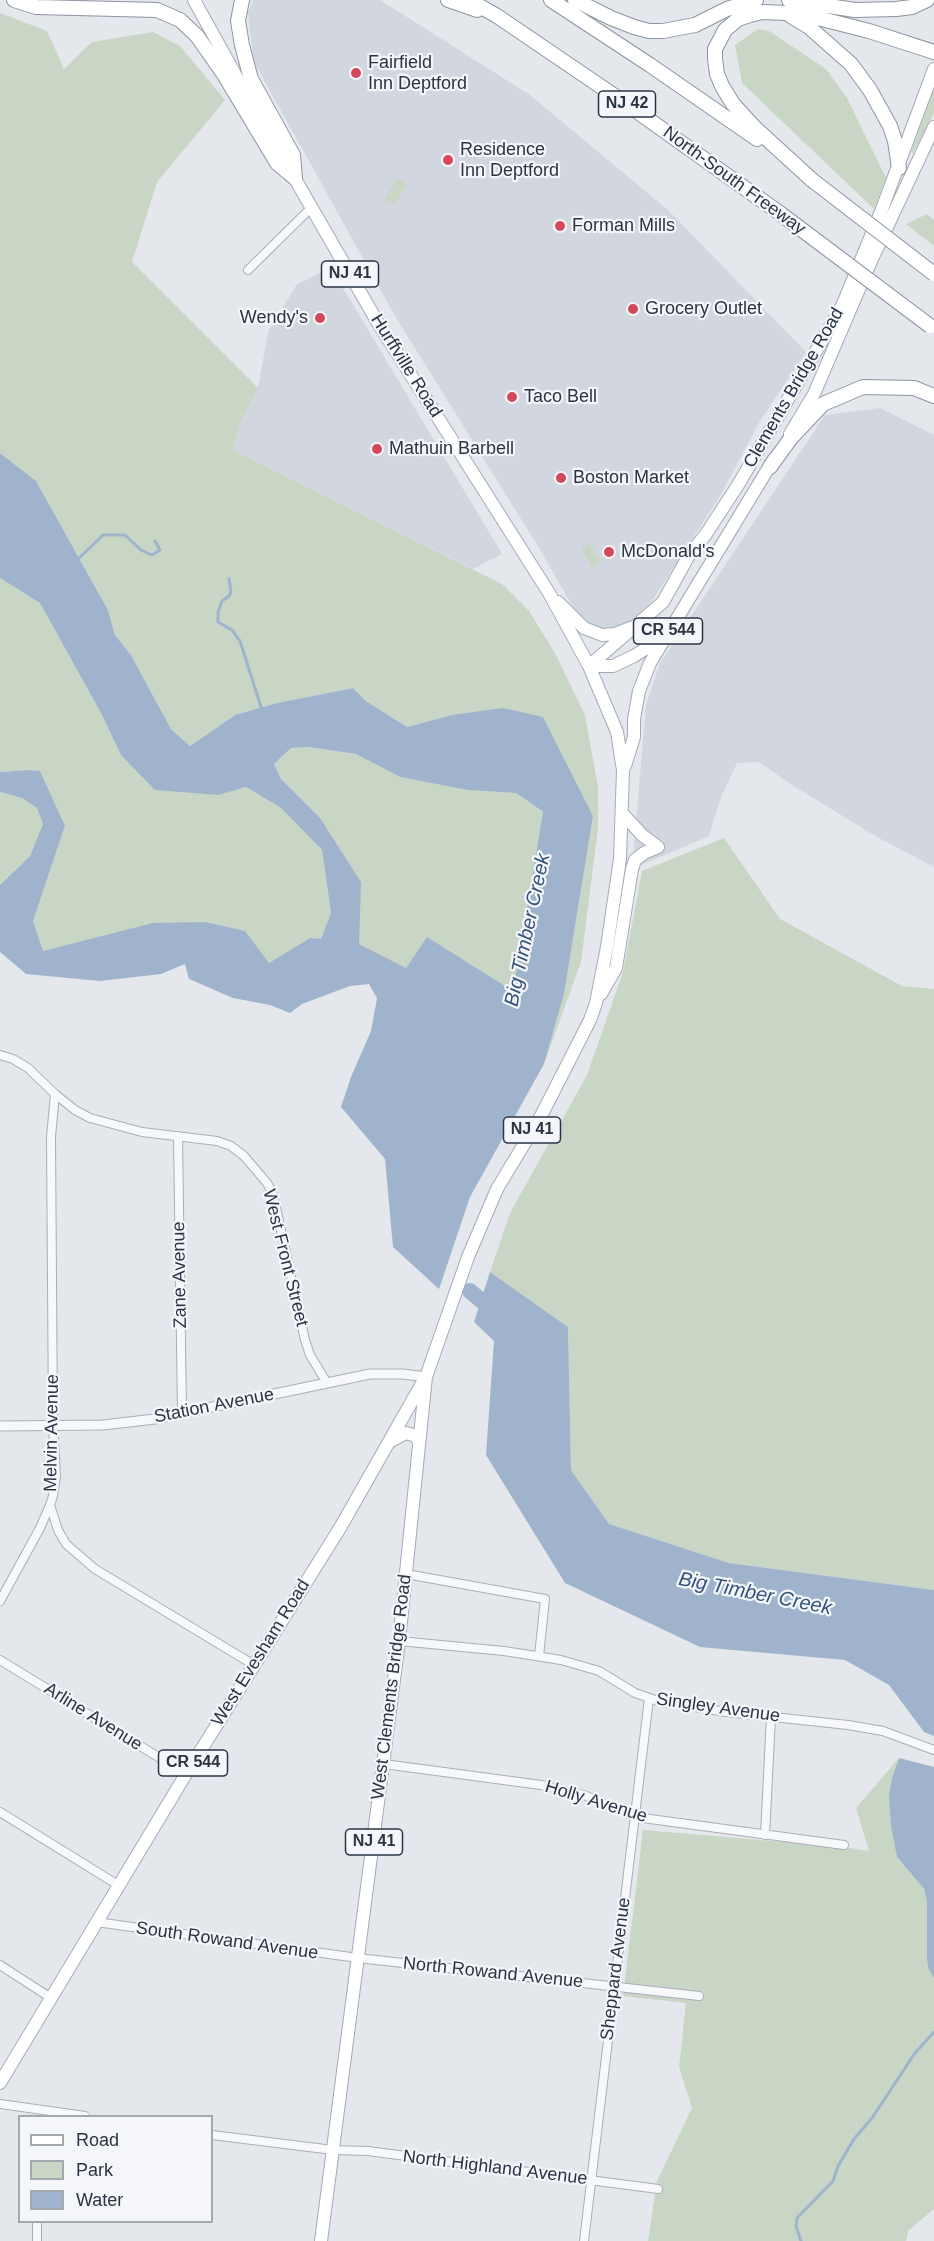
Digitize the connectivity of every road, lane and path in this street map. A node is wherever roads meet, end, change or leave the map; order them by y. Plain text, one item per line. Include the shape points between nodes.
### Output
1 (14, 0) edge
2 (78, 0) edge
3 (194, 0) edge
4 (242, 0) edge
5 (447, 0) edge
6 (469, 0) edge
7 (551, 0) edge
8 (575, 0) edge
9 (756, 0) edge
10 (927, 0) edge
11 (788, 7) edge
12 (61, 8) junction
13 (497, 16) junction
14 (934, 52) edge
15 (934, 69) edge
16 (934, 127) edge
17 (899, 168) junction
18 (295, 178) junction
19 (812, 180) junction
20 (312, 207) junction
21 (248, 270) dead end
22 (934, 274) edge
23 (932, 327) edge
24 (934, 396) edge
25 (770, 467) junction
26 (549, 593) junction
27 (674, 622) junction
28 (637, 626) junction
29 (589, 666) junction
30 (623, 770) junction
31 (622, 813) junction
32 (596, 1003) junction
33 (0, 1055) edge
34 (55, 1094) junction
35 (178, 1136) junction
36 (449, 1314) joint
37 (426, 1377) junction
38 (327, 1383) junction
39 (182, 1413) junction
40 (53, 1425) junction
41 (0, 1426) edge
42 (419, 1442) junction
43 (388, 1444) junction
44 (50, 1505) junction
45 (406, 1574) junction
46 (0, 1601) edge
47 (399, 1641) junction
48 (539, 1656) junction
49 (0, 1660) edge
50 (254, 1665) junction
51 (649, 1698) junction
52 (771, 1716) junction
53 (934, 1750) edge
54 (384, 1764) junction
55 (186, 1774) junction
56 (0, 1812) edge
57 (634, 1816) junction
58 (765, 1835) junction
59 (844, 1845) dead end
60 (118, 1885) junction
61 (96, 1922) junction
62 (358, 1958) junction
63 (0, 1965) edge
64 (614, 1987) junction
65 (699, 1996) dead end
66 (51, 1998) junction
67 (0, 2083) edge
68 (0, 2104) edge
69 (34, 2113) edge
70 (68, 2115) edge
71 (213, 2135) edge
72 (333, 2150) junction
73 (591, 2180) junction
74 (658, 2189) dead end
75 (37, 2223) edge
76 (38, 2241) edge
77 (321, 2241) edge
78 (584, 2241) edge

1 - 12 highway via 36,7
2 - 12 highway
3 - 18 main road, Hurffville Road / NJ 41
4 - 18 highway via 238,21 251,79 293,155
5 - 13 highway
6 - 13 highway, North-South Freeway / NJ 42
7 - 19 highway, NJ 42 via 692,93
8 - 9 highway via 634,27 663,31 695,25
10 - 11 highway via 896,9
11 - 14 highway
11 - 17 highway via 843,57 870,90 890,126
11 - 19 highway via 750,15 731,24 719,38 717,74 733,104
12 - 18 highway via 157,10 180,20 224,73 277,163
13 - 23 highway, North-South Freeway / NJ 42, bridge via 781,214
15 - 17 main road, Clements Bridge Road / CR 544
16 - 25 main road, Clements Bridge Road / CR 544 via 814,394
17 - 28 main road, Clements Bridge Road / CR 544 via 830,327 663,602
18 - 20 main road, Hurffville Road / NJ 41
19 - 22 highway, NJ 42, bridge
20 - 21 street
20 - 26 main road, Hurffville Road / NJ 41 via 406,368
24 - 25 highway via 914,388 863,387 824,404
25 - 27 main road, Clements Bridge Road / CR 544
26 - 28 main road via 593,632 615,634
26 - 29 main road, Hurffville Road / NJ 41
27 - 29 main road, Clements Bridge Road via 653,644 634,656 613,666
27 - 30 main road, Clements Bridge Road / CR 544 via 650,663 639,692 634,737
28 - 29 main road, Clements Bridge Road / CR 544
29 - 30 main road, Clements Bridge Road / NJ 41 via 617,732
30 - 31 main road, Clements Bridge Road / NJ 41
31 - 32 main road, Clements Bridge Road / NJ 41 via 620,859
31 - 32 main road via 658,847 635,860 616,968
32 - 36 main road, Clements Bridge Road / NJ 41 via 541,1116 497,1189
33 - 34 street, West Front Street via 28,1068
34 - 35 street, West Front Street via 90,1118 142,1132
34 - 40 street, Melvin Avenue via 51,1137
35 - 38 street, West Front Street via 231,1146 267,1183 273,1194 305,1340
35 - 39 street, Zane Avenue
36 - 37 main road, West Clements Bridge Road / NJ 41
37 - 38 street, Station Avenue via 370,1374
37 - 42 main road, West Clements Bridge Road / NJ 41
37 - 43 main road, West Evesham Road / CR 544
38 - 39 street, Station Avenue
39 - 40 street, Station Avenue via 103,1425
40 - 41 street, Station Avenue
40 - 44 street, Melvin Avenue via 56,1476
42 - 43 main road via 416,1436 406,1433
42 - 45 main road, West Clements Bridge Road / NJ 41
43 - 50 main road, West Evesham Road / CR 544
44 - 46 street
44 - 50 street, Melvin Avenue via 58,1530 79,1557
45 - 47 main road, West Clements Bridge Road / NJ 41
45 - 48 street via 545,1599
47 - 48 street, Singley Avenue
47 - 54 main road, West Clements Bridge Road / NJ 41
48 - 51 street, Singley Avenue via 598,1671
49 - 55 street, Arline Avenue
50 - 55 main road, West Evesham Road / CR 544
51 - 52 street, Singley Avenue
51 - 57 street, Sheppard Avenue
52 - 53 street, Singley Avenue via 883,1731
52 - 58 street
54 - 57 street, Holly Avenue via 541,1785 584,1795
54 - 62 main road, West Clements Bridge Road / NJ 41
55 - 60 main road, West Evesham Road / CR 544
56 - 60 street
57 - 58 street, Holly Avenue
57 - 64 street, Sheppard Avenue
58 - 59 street, Holly Avenue
60 - 61 main road, West Evesham Road / CR 544
61 - 62 street, South Rowand Avenue
61 - 66 main road, West Evesham Road / CR 544
62 - 64 street, North Rowand Avenue
62 - 72 main road, West Clements Bridge Road / NJ 41
63 - 66 street
64 - 65 street, North Rowand Avenue
64 - 73 street, Sheppard Avenue
66 - 67 main road, West Evesham Road / CR 544
68 - 69 street
69 - 70 street
71 - 72 street, North Highland Avenue
72 - 73 street, North Highland Avenue via 368,2151
72 - 77 main road, West Clements Bridge Road / NJ 41
73 - 74 street, North Highland Avenue
73 - 78 street, Sheppard Avenue
75 - 76 street

